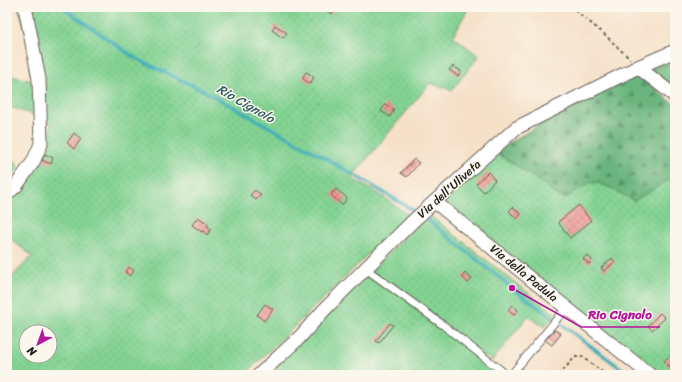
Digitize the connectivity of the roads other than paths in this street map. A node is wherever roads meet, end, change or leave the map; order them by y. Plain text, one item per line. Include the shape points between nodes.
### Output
1 (25, 7) edge
2 (675, 52) edge
3 (638, 67) junction
4 (675, 96) edge
5 (7, 194) edge
6 (435, 202) junction
7 (366, 269) junction
8 (563, 311) junction
9 (259, 375) edge
10 (507, 375) edge
11 (511, 375) edge
12 (650, 375) edge

1 - 5 street via 39,79 42,144 33,162
2 - 3 street, Via dell'Uliveta
3 - 4 street
3 - 6 street, Via dell'Uliveta via 516,128
6 - 7 street, Via dell'Uliveta
6 - 8 street, Via della Padula
7 - 9 street, Via dell'Uliveta
7 - 10 lane
8 - 11 lane
8 - 12 street, Via della Padula

